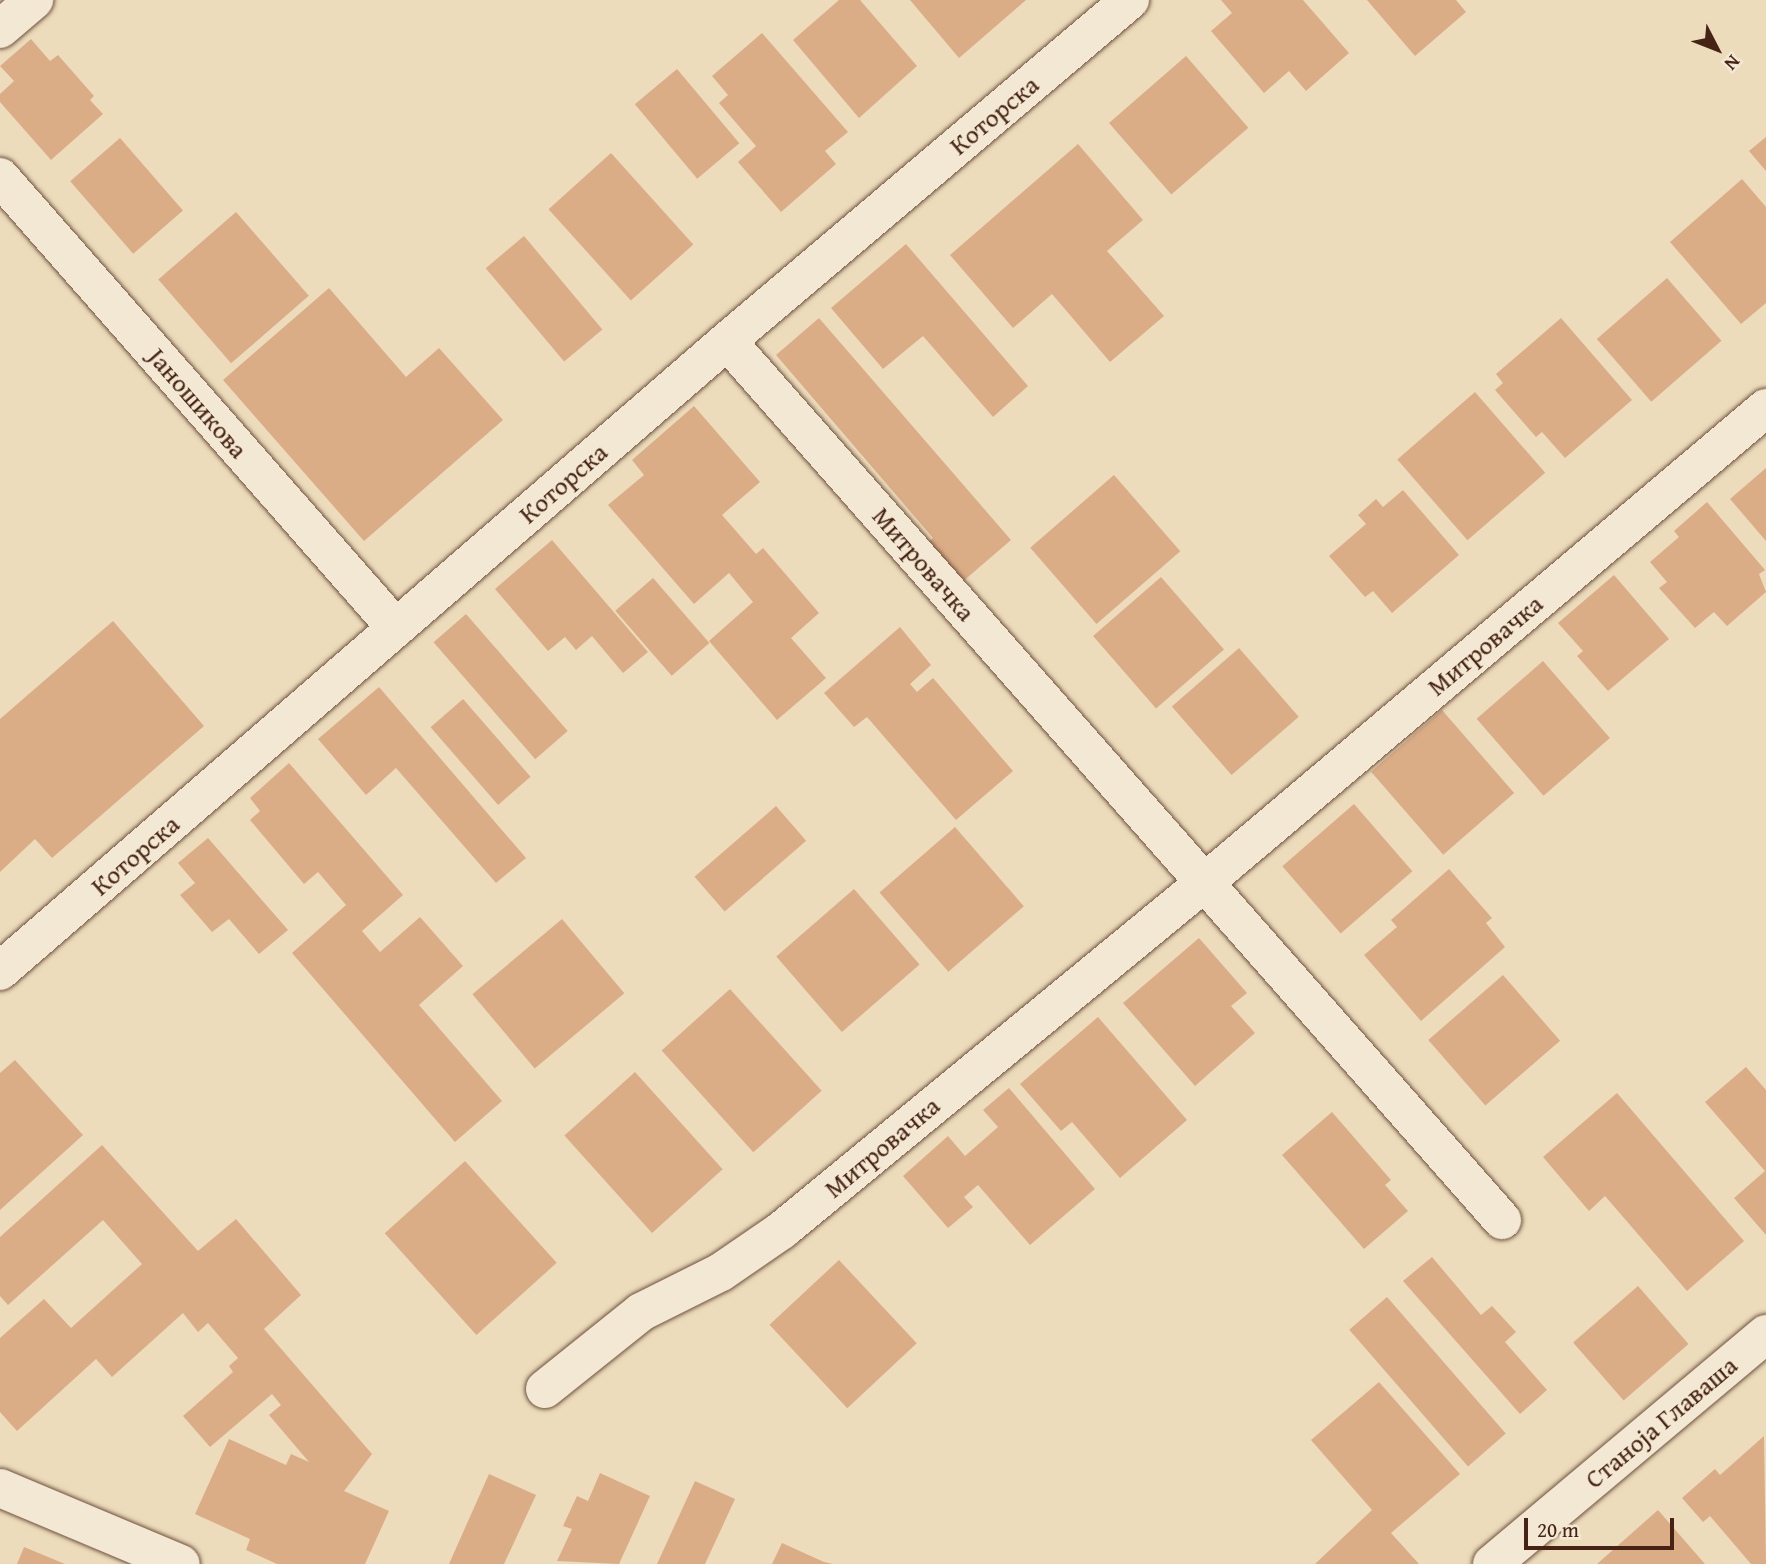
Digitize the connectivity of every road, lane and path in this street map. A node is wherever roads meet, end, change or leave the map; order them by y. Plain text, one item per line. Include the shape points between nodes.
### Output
1 (34, 0) edge
2 (1130, 0) edge
3 (0, 29) edge
4 (0, 177) edge
5 (727, 341) junction
6 (1766, 408) edge
7 (396, 628) junction
8 (1203, 883) junction
9 (0, 971) edge
10 (1502, 1220) dead end
11 (1766, 1334) edge
12 (545, 1389) dead end
13 (0, 1488) edge
14 (181, 1564) edge
15 (1492, 1564) edge

1 - 3 street
2 - 5 street, Которска
4 - 7 street, Јаношикова
5 - 7 street, Которска
5 - 8 street, Митровачка
6 - 8 street, Митровачка
7 - 9 street, Которска
8 - 10 street, Митровачка
8 - 12 street, Митровачка via 782,1230 721,1272 641,1312
11 - 15 street, Станоја Главаша
13 - 14 street

